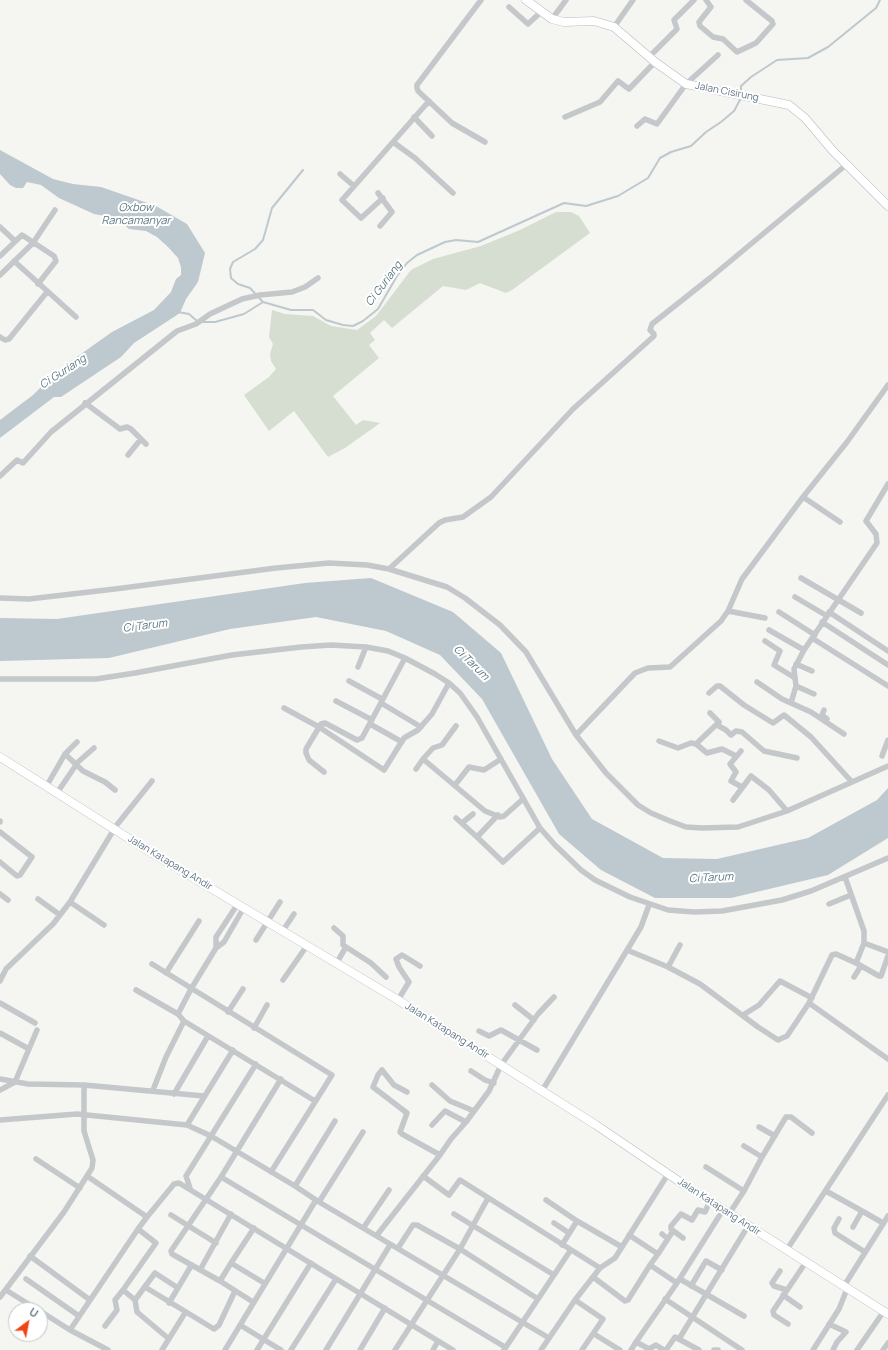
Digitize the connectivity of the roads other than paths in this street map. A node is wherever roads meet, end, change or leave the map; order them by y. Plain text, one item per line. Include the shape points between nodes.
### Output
1 (481, 0) edge
2 (526, 0) edge
3 (566, 0) edge
4 (633, 0) edge
5 (694, 0) edge
6 (706, 0) edge
7 (746, 0) edge
8 (509, 6) dead end
9 (541, 12) junction
10 (552, 19) junction
11 (614, 27) junction
12 (718, 55) dead end
13 (652, 60) junction
14 (686, 84) junction
15 (429, 101) junction
16 (414, 117) junction
17 (565, 117) dead end
18 (637, 126) dead end
19 (432, 136) dead end
20 (393, 142) junction
21 (485, 142) dead end
22 (846, 165) junction
23 (340, 174) dead end
24 (354, 186) junction
25 (378, 193) dead end
26 (453, 193) dead end
27 (382, 198) junction
28 (888, 206) edge
29 (55, 210) dead end
30 (380, 226) dead end
31 (0, 227) edge
32 (15, 241) junction
33 (33, 243) junction
34 (0, 256) edge
35 (14, 261) junction
36 (0, 275) edge
37 (318, 278) dead end
38 (38, 284) junction
39 (47, 292) junction
40 (76, 317) dead end
41 (0, 337) edge
42 (888, 385) edge
43 (85, 403) junction
44 (141, 439) junction
45 (146, 444) dead end
46 (128, 454) dead end
47 (0, 476) edge
48 (888, 484) edge
49 (803, 497) junction
50 (840, 522) dead end
51 (389, 569) junction
52 (801, 578) dead end
53 (794, 597) dead end
54 (0, 598) edge
55 (838, 601) junction
56 (728, 611) junction
57 (779, 612) dead end
58 (828, 614) junction
59 (861, 614) dead end
60 (765, 618) dead end
61 (822, 622) junction
62 (769, 630) dead end
63 (814, 636) junction
64 (765, 641) dead end
65 (366, 647) junction
66 (804, 650) junction
67 (888, 651) edge
68 (405, 658) junction
69 (796, 664) junction
70 (888, 665) edge
71 (358, 667) dead end
72 (812, 671) dead end
73 (795, 678) junction
74 (0, 679) edge
75 (349, 681) dead end
76 (757, 682) dead end
77 (449, 683) junction
78 (796, 686) junction
79 (888, 686) edge
80 (709, 693) dead end
81 (814, 694) dead end
82 (336, 701) dead end
83 (382, 701) junction
84 (791, 703) junction
85 (284, 708) dead end
86 (824, 710) dead end
87 (710, 713) dead end
88 (371, 722) junction
89 (827, 723) junction
90 (717, 725) junction
91 (456, 726) dead end
92 (421, 727) junction
93 (319, 728) junction
94 (844, 734) dead end
95 (576, 735) junction
96 (888, 740) edge
97 (659, 741) dead end
98 (77, 742) dead end
99 (402, 742) junction
100 (696, 744) junction
101 (94, 748) dead end
102 (741, 751) dead end
103 (66, 754) junction
104 (736, 756) junction
105 (882, 756) dead end
106 (797, 758) dead end
107 (423, 759) junction
108 (501, 759) junction
109 (2, 760) edge
110 (76, 765) junction
111 (888, 766) edge
112 (416, 769) dead end
113 (324, 772) dead end
114 (152, 781) dead end
115 (852, 782) junction
116 (455, 785) junction
117 (46, 787) junction
118 (742, 787) junction
119 (115, 790) dead end
120 (57, 793) junction
121 (523, 799) junction
122 (733, 800) dead end
123 (788, 811) junction
124 (473, 814) dead end
125 (498, 815) junction
126 (456, 818) dead end
127 (462, 823) junction
128 (540, 828) junction
129 (114, 829) junction
130 (0, 832) edge
131 (478, 837) junction
132 (888, 858) edge
133 (0, 862) edge
134 (845, 878) junction
135 (0, 894) edge
136 (851, 895) junction
137 (38, 899) dead end
138 (8, 900) dead end
139 (70, 902) junction
140 (280, 902) dead end
141 (829, 904) dead end
142 (649, 905) junction
143 (240, 907) junction
144 (294, 914) dead end
145 (60, 915) junction
146 (199, 921) dead end
147 (267, 921) junction
148 (104, 925) dead end
149 (334, 928) dead end
150 (282, 932) junction
151 (256, 940) dead end
152 (864, 943) junction
153 (680, 945) dead end
154 (306, 947) junction
155 (346, 947) junction
156 (216, 948) junction
157 (627, 950) junction
158 (888, 952) edge
159 (888, 956) edge
160 (152, 964) dead end
161 (336, 964) junction
162 (859, 965) junction
163 (420, 966) dead end
164 (668, 967) junction
165 (166, 973) junction
166 (386, 977) dead end
167 (854, 977) dead end
168 (283, 980) dead end
169 (0, 981) edge
170 (191, 989) junction
171 (243, 989) dead end
172 (136, 990) dead end
173 (554, 997) dead end
174 (398, 1000) junction
175 (810, 1001) junction
176 (0, 1003) edge
177 (267, 1005) dead end
178 (515, 1005) dead end
179 (228, 1012) junction
180 (178, 1014) junction
181 (743, 1016) junction
182 (534, 1020) junction
183 (184, 1021) junction
184 (34, 1023) dead end
185 (254, 1028) junction
186 (37, 1030) dead end
187 (479, 1031) dead end
188 (0, 1034) edge
189 (208, 1036) junction
190 (520, 1040) junction
191 (29, 1049) junction
192 (233, 1050) junction
193 (537, 1050) dead end
194 (888, 1059) edge
195 (256, 1064) junction
196 (501, 1066) junction
197 (471, 1071) dead end
198 (0, 1079) edge
199 (281, 1079) junction
200 (15, 1082) junction
201 (494, 1083) junction
202 (432, 1085) dead end
203 (84, 1086) junction
204 (0, 1090) edge
205 (153, 1090) junction
206 (542, 1091) junction
207 (407, 1092) dead end
208 (174, 1094) junction
209 (888, 1095) edge
210 (204, 1096) junction
211 (315, 1101) junction
212 (474, 1111) junction
213 (83, 1114) junction
214 (0, 1120) edge
215 (335, 1121) dead end
216 (466, 1122) junction
217 (187, 1125) junction
218 (432, 1125) dead end
219 (760, 1128) dead end
220 (363, 1132) dead end
221 (812, 1133) dead end
222 (211, 1136) junction
223 (775, 1136) junction
224 (744, 1146) dead end
225 (236, 1151) junction
226 (440, 1155) junction
227 (762, 1157) junction
228 (36, 1159) dead end
229 (706, 1167) dead end
230 (271, 1172) junction
231 (668, 1174) junction
232 (87, 1176) junction
233 (423, 1176) junction
234 (221, 1177) junction
235 (295, 1186) junction
236 (80, 1188) junction
237 (190, 1188) junction
238 (389, 1190) dead end
239 (744, 1191) junction
240 (826, 1191) junction
241 (488, 1198) junction
242 (206, 1199) junction
243 (546, 1200) dead end
244 (318, 1201) junction
245 (710, 1201) junction
246 (862, 1211) junction
247 (726, 1212) junction
248 (231, 1214) junction
249 (454, 1214) dead end
250 (171, 1215) dead end
251 (888, 1216) edge
252 (148, 1218) junction
253 (839, 1219) dead end
254 (577, 1221) junction
255 (554, 1223) dead end
256 (883, 1223) junction
257 (301, 1225) junction
258 (473, 1225) junction
259 (189, 1226) junction
260 (748, 1226) junction
261 (364, 1227) junction
262 (854, 1227) dead end
263 (254, 1228) junction
264 (138, 1229) junction
265 (673, 1231) junction
266 (569, 1233) junction
267 (662, 1234) dead end
268 (377, 1235) junction
269 (629, 1235) junction
270 (683, 1238) dead end
271 (668, 1239) junction
272 (216, 1243) junction
273 (390, 1244) junction
274 (562, 1245) junction
275 (622, 1247) junction
276 (398, 1248) junction
277 (286, 1249) junction
278 (460, 1249) junction
279 (786, 1250) junction
280 (570, 1251) junction
281 (865, 1252) junction
282 (658, 1254) junction
283 (30, 1256) junction
284 (806, 1262) junction
285 (232, 1263) junction
286 (311, 1263) junction
287 (650, 1265) junction
288 (191, 1266) junction
289 (600, 1268) junction
290 (377, 1269) junction
291 (200, 1270) junction
292 (722, 1270) junction
293 (780, 1270) dead end
294 (442, 1275) junction
295 (554, 1275) junction
296 (593, 1277) junction
297 (26, 1279) dead end
298 (336, 1279) junction
299 (220, 1281) junction
300 (678, 1281) junction
301 (264, 1284) junction
302 (692, 1286) junction
303 (146, 1287) junction
304 (178, 1288) junction
305 (846, 1288) junction
306 (6, 1290) junction
307 (123, 1290) junction
308 (235, 1291) junction
309 (785, 1293) junction
310 (361, 1294) junction
311 (706, 1294) junction
312 (0, 1297) edge
313 (538, 1299) junction
314 (665, 1299) junction
315 (90, 1300) junction
316 (135, 1300) junction
317 (428, 1300) junction
318 (575, 1300) junction
319 (25, 1302) edge
320 (253, 1302) junction
321 (169, 1303) junction
322 (800, 1306) dead end
323 (385, 1308) junction
324 (185, 1313) junction
325 (886, 1313) edge
326 (79, 1316) junction
327 (744, 1316) dead end
328 (48, 1317) edge
329 (692, 1318) junction
330 (522, 1323) junction
331 (412, 1324) junction
332 (788, 1324) dead end
333 (829, 1324) junction
334 (240, 1325) junction
335 (105, 1326) dead end
336 (70, 1330) junction
337 (594, 1334) junction
338 (549, 1338) junction
339 (679, 1338) junction
340 (169, 1339) junction
341 (264, 1339) junction
342 (438, 1341) junction
343 (636, 1342) junction
344 (686, 1348) edge
345 (505, 1349) edge
346 (584, 1349) edge
347 (108, 1350) edge
348 (162, 1350) edge
349 (225, 1350) edge
350 (257, 1350) edge
351 (281, 1350) edge
352 (291, 1350) edge
353 (326, 1350) edge
354 (360, 1350) edge
355 (395, 1350) edge
356 (433, 1350) edge
357 (454, 1350) edge
358 (541, 1350) edge
359 (620, 1350) edge
360 (631, 1350) edge
361 (665, 1350) edge
362 (699, 1350) edge
363 (714, 1350) edge
364 (718, 1350) edge
365 (742, 1350) edge
366 (813, 1350) edge
367 (833, 1350) edge
368 (858, 1350) edge

1 - 15 street via 417,85 418,91
2 - 9 street, Jalan Cisirung
3 - 10 street
4 - 11 street
5 - 13 street via 674,20 677,29
6 - 7 street via 711,7 699,22 700,26 713,37 723,39 736,52 756,43 773,24
8 - 9 street via 528,24
9 - 10 street, Jalan Cisirung
10 - 11 street, Jalan Cisirung via 564,22 594,21
11 - 13 street, Jalan Cisirung
12 - 14 street
13 - 14 street, Jalan Cisirung
13 - 17 street via 629,89 618,81 600,102
14 - 18 street via 657,124 646,119
14 - 22 street, Jalan Cisirung via 776,101 794,108
15 - 16 street
15 - 21 street via 460,129
16 - 19 street
16 - 20 street
20 - 24 street
20 - 26 street via 415,158
22 - 28 street, Jalan Cisirung
22 - 51 street via 652,324 650,330 654,336 573,409 491,497 464,517 440,523
23 - 24 street
24 - 27 street via 342,200 360,218
25 - 27 street
27 - 30 street via 392,212
29 - 33 street
31 - 32 street
32 - 33 street via 24,235
32 - 34 street
33 - 35 street
33 - 38 street via 54,256 56,261
35 - 36 street
35 - 38 street
37 - 43 street via 299,290 242,299 186,327 166,338 138,365
38 - 39 street
39 - 40 street
39 - 41 street via 9,339
42 - 49 street
43 - 44 street via 120,429 131,429
43 - 47 street via 51,432 26,460 22,463 17,460
44 - 45 street
44 - 46 street
48 - 55 street via 866,520 876,534 877,543
49 - 50 street
49 - 56 street via 742,579
51 - 54 street via 329,563 36,598
51 - 95 street via 447,588 465,598 500,625 526,652
52 - 55 street
53 - 58 street
55 - 58 street
55 - 59 street
56 - 60 street
56 - 95 street via 711,631 670,666 648,668 635,673
57 - 63 street
58 - 61 street
58 - 67 street
61 - 63 street
61 - 70 street
62 - 66 street
63 - 66 street
63 - 79 street
64 - 73 street via 780,651 774,665
65 - 68 street via 388,651
65 - 71 street
65 - 74 street via 331,644 301,646 232,654 96,678
66 - 69 street
68 - 77 street
68 - 83 street
69 - 72 street
69 - 73 street
73 - 78 street
75 - 83 street
76 - 84 street
77 - 92 street via 439,703
77 - 108 street via 477,716
78 - 81 street
78 - 84 street
80 - 115 street via 716,686 720,686 773,723 784,715 811,737
82 - 88 street
83 - 88 street
83 - 92 street
84 - 89 street
85 - 93 street
86 - 89 street via 822,715 828,720
87 - 90 street via 719,722
88 - 93 street via 360,740 325,723
88 - 99 street
89 - 94 street
90 - 100 street
90 - 106 street via 731,735 736,731 742,732 764,750
91 - 107 street via 442,745 433,748
92 - 99 street via 407,735
93 - 99 street via 384,770
93 - 113 street via 306,753 309,760
95 - 123 street via 606,773 638,805 686,827 738,826
96 - 105 street
97 - 100 street via 678,748 691,743
98 - 103 street
100 - 104 street via 707,753 722,749
101 - 110 street
102 - 104 street
103 - 110 street
103 - 117 street
104 - 118 street via 730,764 736,772 731,781
107 - 112 street
107 - 116 street
108 - 116 street via 484,770 469,767
108 - 121 street
109 - 117 street, Jalan Katapang Andir
110 - 119 street
110 - 120 street
111 - 115 street
114 - 129 street
115 - 123 street
116 - 125 street via 485,811
117 - 120 street, Jalan Katapang Andir
118 - 122 street
118 - 123 street via 752,777 769,790
120 - 129 street, Jalan Katapang Andir
121 - 125 street via 504,816
121 - 128 street
124 - 127 street
125 - 131 street
126 - 127 street
127 - 131 street
128 - 131 street via 503,862
128 - 142 street via 568,859 595,880
129 - 139 street
129 - 143 street, Jalan Katapang Andir
130 - 133 street via 32,857 17,876
132 - 134 street
134 - 136 street
134 - 142 street via 782,900 722,911 668,910
135 - 138 street
136 - 141 street
136 - 152 street via 864,931
137 - 145 street
139 - 145 street
139 - 148 street
140 - 147 street
142 - 157 street via 644,922
143 - 147 street, Jalan Katapang Andir
143 - 156 street via 224,942
143 - 156 street via 216,937
144 - 150 street
145 - 169 street via 6,969
146 - 165 street
147 - 150 street, Jalan Katapang Andir
147 - 151 street
149 - 155 street via 343,936
150 - 154 street, Jalan Katapang Andir
152 - 158 street
152 - 162 street
153 - 164 street
154 - 161 street, Jalan Katapang Andir
154 - 168 street
155 - 161 street
155 - 166 street via 371,963
156 - 170 street
157 - 164 street
157 - 206 street
159 - 162 street via 880,976
160 - 165 street
161 - 174 street, Jalan Katapang Andir
162 - 167 street
162 - 175 street via 833,954
163 - 174 street via 402,955 396,959 409,982
164 - 181 street via 700,984
165 - 170 street
170 - 179 street
170 - 180 street
171 - 179 street
172 - 180 street
173 - 182 street
174 - 196 street, Jalan Katapang Andir
175 - 181 street via 780,981 760,1005
175 - 181 street via 786,1036 778,1040
175 - 194 street
176 - 184 street
177 - 185 street
178 - 182 street
179 - 185 street
180 - 183 street
182 - 190 street
183 - 189 street
183 - 205 street
185 - 211 street via 332,1075
186 - 191 street
187 - 190 street via 489,1036 501,1030
188 - 191 street
189 - 192 street
189 - 208 street
190 - 193 street
190 - 196 street
191 - 200 street
192 - 195 street
192 - 210 street
195 - 199 street
195 - 222 street
196 - 201 street
196 - 206 street, Jalan Katapang Andir
197 - 201 street
198 - 200 street
199 - 211 street
199 - 225 street
200 - 203 street
200 - 204 street
201 - 212 street
202 - 212 street via 450,1101
203 - 205 street
203 - 213 street
205 - 208 street
206 - 231 street, Jalan Katapang Andir
207 - 226 street via 394,1085 382,1070 373,1086 406,1113 400,1132
208 - 210 street
209 - 240 street
210 - 217 street
211 - 230 street
212 - 216 street
213 - 214 street
213 - 217 street
213 - 232 street via 84,1131 93,1160
215 - 235 street
216 - 218 street via 445,1111
216 - 226 street
217 - 222 street
219 - 223 street
220 - 244 street
221 - 223 street via 786,1117
222 - 225 street
222 - 237 street via 186,1176
223 - 227 street
224 - 227 street
225 - 230 street
225 - 234 street
226 - 233 street
227 - 239 street
228 - 236 street
229 - 239 street
230 - 235 street
231 - 245 street, Jalan Katapang Andir
231 - 269 street
232 - 236 street
232 - 252 street
233 - 241 street via 449,1195 460,1180
233 - 268 street
234 - 242 street
234 - 257 street
235 - 244 street
236 - 283 street
237 - 242 street
237 - 252 street via 179,1183 174,1184
238 - 261 street
239 - 247 street
240 - 246 street
240 - 279 street
241 - 258 street
241 - 274 street
242 - 248 street
242 - 259 street
243 - 254 street
244 - 257 street
244 - 261 street
245 - 247 street, Jalan Katapang Andir
245 - 265 street via 705,1212 698,1210 692,1220 681,1214 670,1228
246 - 256 street
246 - 262 street
247 - 260 street, Jalan Katapang Andir
247 - 300 street
248 - 263 street
248 - 272 street
249 - 258 street
250 - 259 street
251 - 256 street
252 - 264 street
253 - 281 street via 834,1228 835,1233
254 - 266 street
254 - 275 street
255 - 266 street
256 - 281 street
257 - 277 street
257 - 290 street
258 - 278 street
258 - 295 street
259 - 272 street
259 - 288 street via 171,1252
260 - 279 street, Jalan Katapang Andir
260 - 292 street
261 - 268 street
263 - 277 street
263 - 285 street
264 - 307 street via 156,1244
264 - 315 street
265 - 270 street
265 - 271 street
266 - 274 street
267 - 271 street
268 - 273 street
269 - 275 street
269 - 282 street
271 - 282 street
272 - 291 street
273 - 276 street
273 - 290 street
274 - 280 street
275 - 289 street via 611,1262
276 - 278 street via 413,1225 417,1224
276 - 294 street
277 - 286 street
277 - 301 street
278 - 294 street
278 - 313 street
279 - 284 street, Jalan Katapang Andir
280 - 289 street
280 - 295 street
281 - 305 street
282 - 287 street
283 - 306 street
283 - 315 street
284 - 305 street, Jalan Katapang Andir
284 - 309 street
285 - 299 street
285 - 301 street
286 - 298 street
286 - 341 street
287 - 296 street via 625,1301
287 - 300 street
288 - 291 street
288 - 304 street
289 - 296 street
290 - 310 street
290 - 317 street
291 - 299 street
292 - 302 street via 706,1261
292 - 311 street
293 - 309 street via 772,1284
294 - 317 street
294 - 330 street
295 - 313 street
296 - 318 street
297 - 326 street
298 - 310 street
298 - 352 street
299 - 308 street
300 - 302 street
300 - 314 street
301 - 320 street
302 - 311 street
303 - 304 street via 155,1273
303 - 316 street
303 - 321 street
304 - 321 street
305 - 325 street, Jalan Katapang Andir
305 - 333 street via 839,1309
306 - 312 street
306 - 319 street
307 - 316 street
307 - 335 street via 115,1300 118,1309
308 - 320 street
308 - 324 street via 219,1325 214,1329
309 - 322 street
309 - 332 street via 772,1313
310 - 323 street
310 - 353 street
311 - 327 street
311 - 329 street
313 - 330 street
314 - 329 street
314 - 343 street
315 - 326 street
316 - 340 street via 137,1312
317 - 331 street
317 - 345 street
318 - 337 street via 603,1318
318 - 338 street
320 - 334 street
321 - 324 street
323 - 331 street
323 - 354 street
324 - 340 street
325 - 368 street
326 - 336 street
328 - 336 street
329 - 339 street
329 - 365 street
330 - 338 street
330 - 345 street
331 - 342 street
331 - 355 street
333 - 366 street
333 - 367 street via 846,1332
334 - 341 street
334 - 349 street
336 - 347 street
337 - 346 street
337 - 359 street
338 - 358 street
339 - 344 street
339 - 361 street via 673,1338
340 - 348 street
341 - 350 street
341 - 351 street
342 - 356 street
342 - 357 street
343 - 360 street
343 - 361 street via 649,1349 656,1345
344 - 362 street
363 - 364 street

